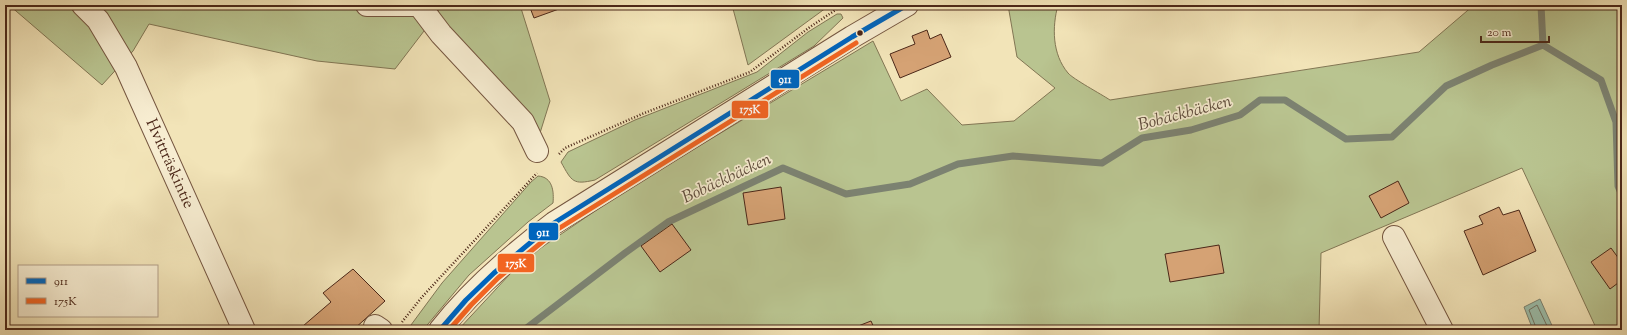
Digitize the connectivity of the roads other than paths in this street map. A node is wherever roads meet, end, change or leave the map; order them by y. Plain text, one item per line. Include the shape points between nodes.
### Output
1 (83, 5) edge
2 (367, 5) edge
3 (420, 5) edge
4 (907, 5) edge
5 (544, 159) road end
6 (1394, 237) dead end
7 (244, 330) edge
8 (440, 330) edge
9 (1442, 330) edge

1 - 7 street, Hvitträskintie via 98,20 126,67
2 - 3 street
3 - 5 street via 441,34 523,122
4 - 8 street via 554,223 521,248
6 - 9 street

